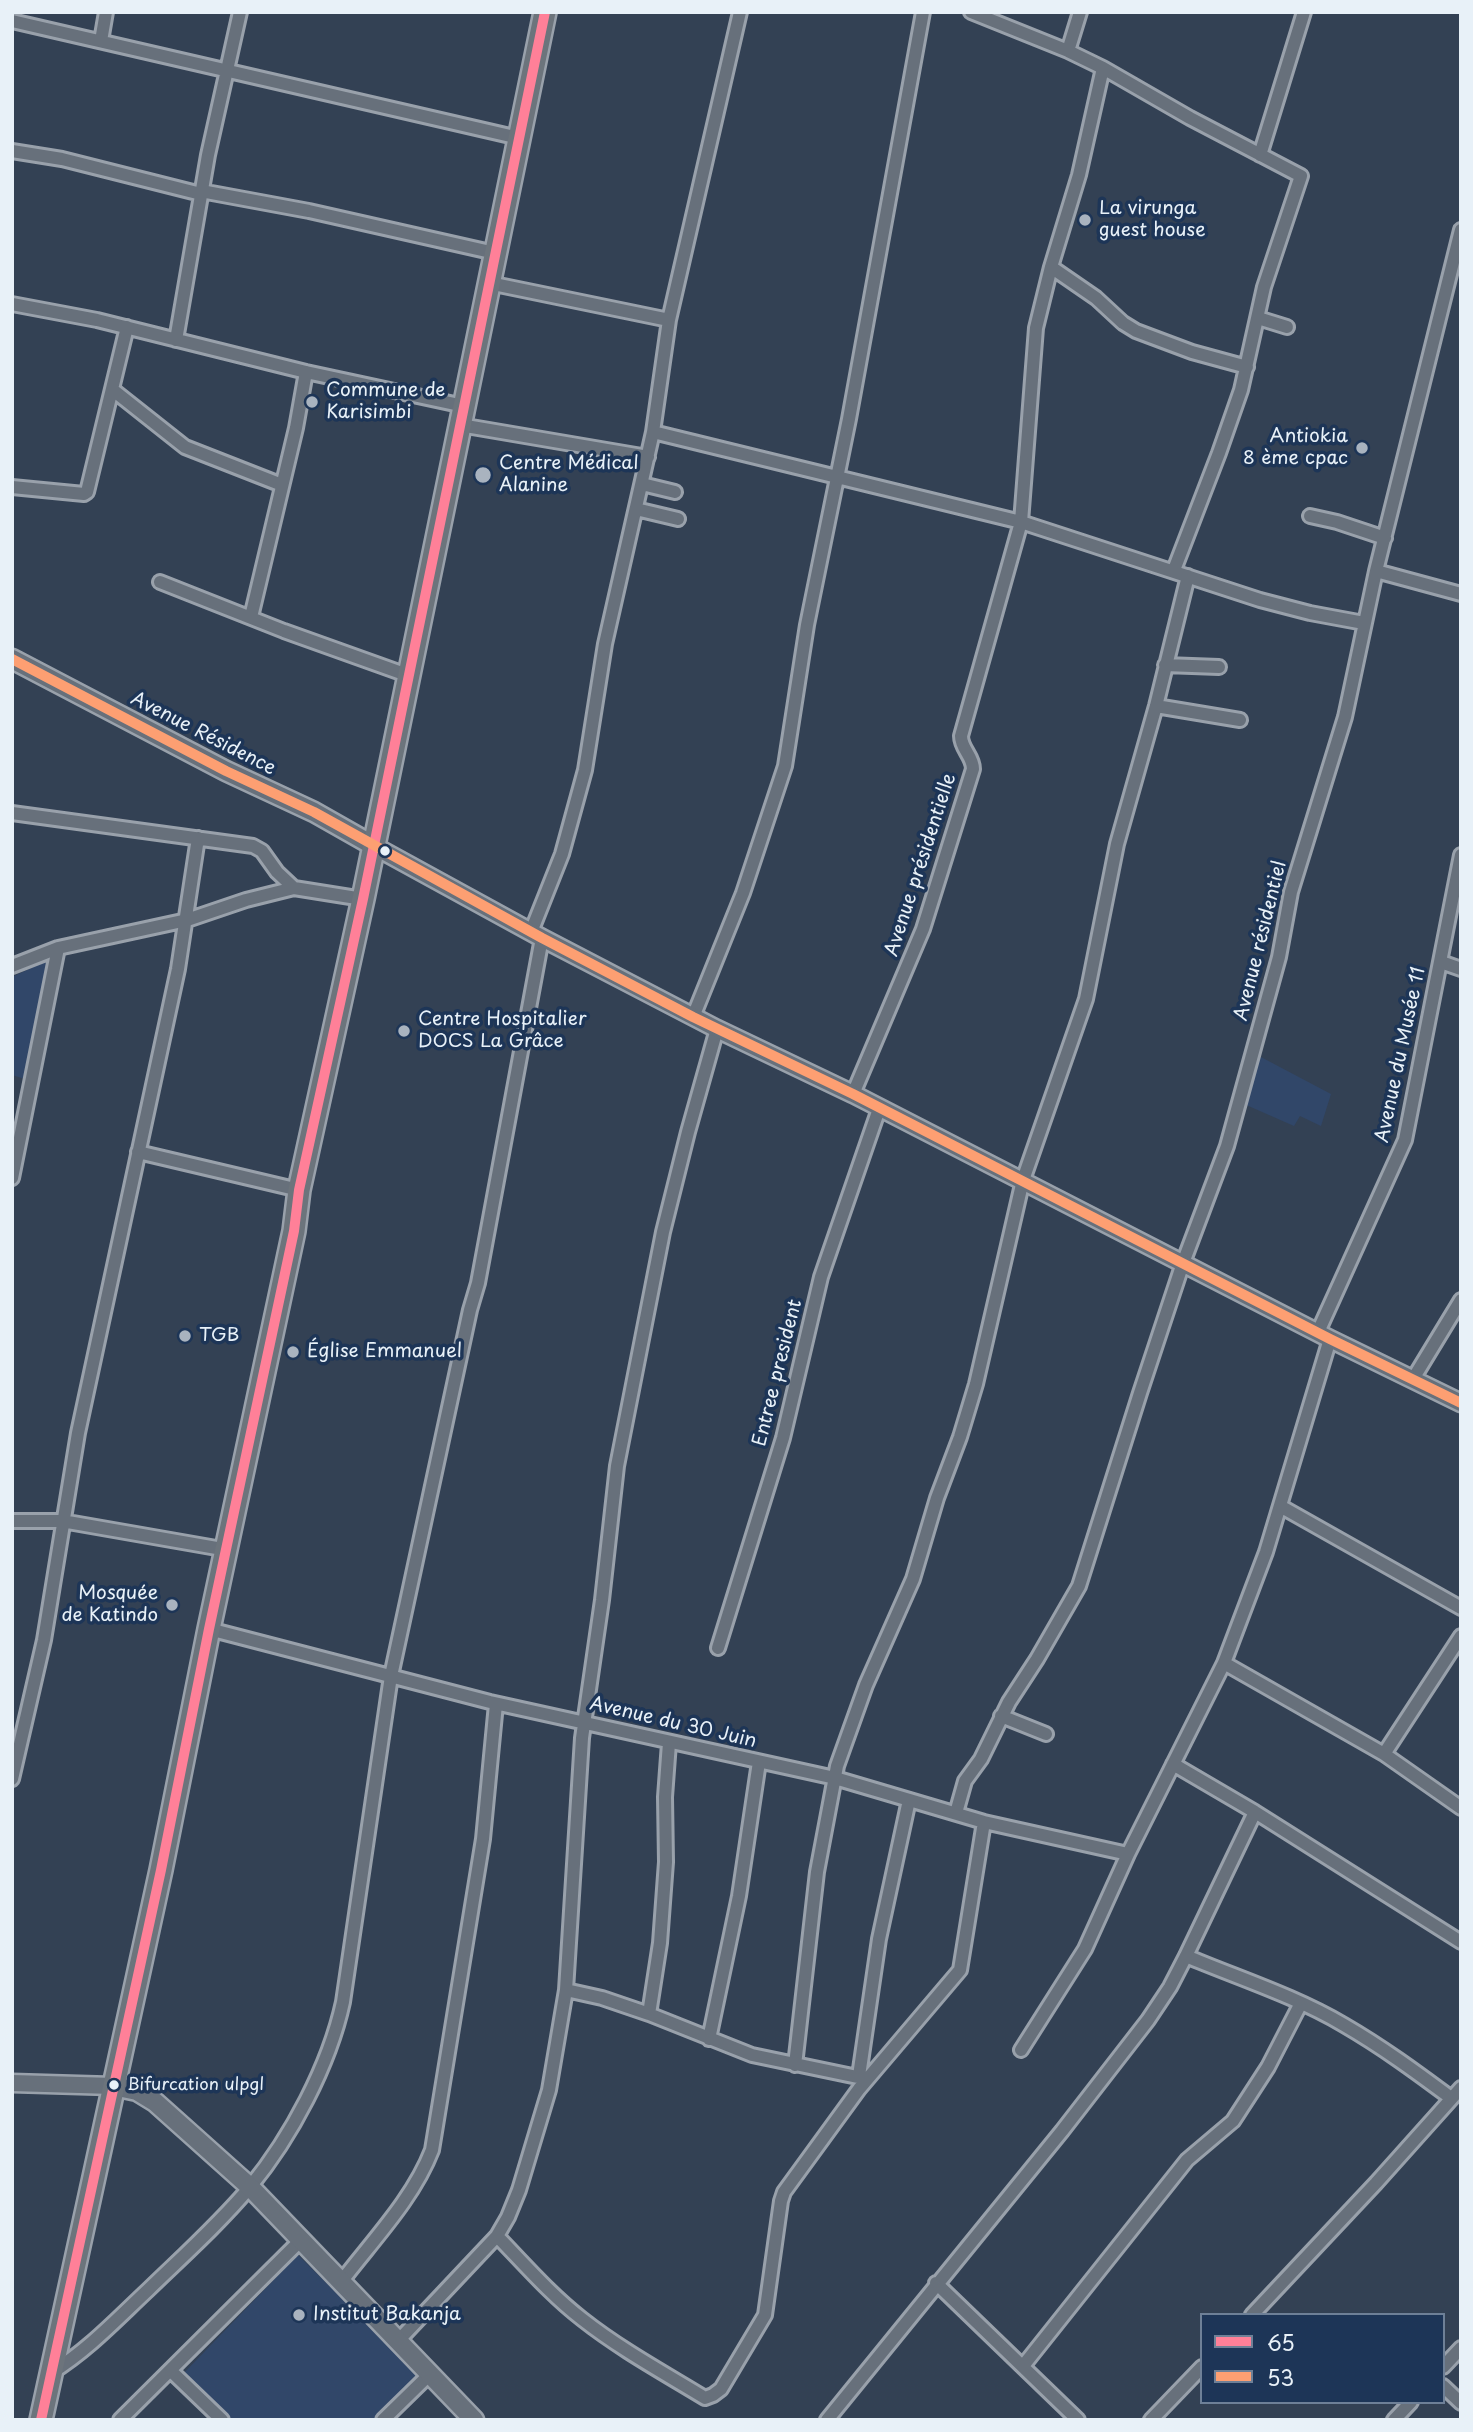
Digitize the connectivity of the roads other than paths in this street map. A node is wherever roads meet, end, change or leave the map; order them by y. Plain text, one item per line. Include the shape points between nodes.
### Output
1 (106, 12) edge
2 (240, 12) edge
3 (545, 12) edge
4 (740, 12) edge
5 (923, 12) edge
6 (971, 12) edge
7 (1080, 12) edge
8 (1304, 12) edge
9 (12, 21) edge
10 (102, 41) junction
11 (1068, 51) junction
12 (1103, 68) junction
13 (227, 70) junction
14 (519, 138) junction
15 (12, 151) edge
16 (1260, 155) junction
17 (201, 193) junction
18 (1460, 232) edge
19 (495, 253) junction
20 (1051, 267) junction
21 (489, 283) junction
22 (12, 304) edge
23 (1258, 318) junction
24 (669, 320) junction
25 (127, 327) junction
26 (1287, 327) dead end
27 (176, 340) junction
28 (1247, 368) junction
29 (306, 372) junction
30 (113, 390) junction
31 (462, 415) junction
32 (653, 432) junction
33 (648, 457) junction
34 (838, 477) junction
35 (642, 484) junction
36 (282, 485) junction
37 (12, 487) edge
38 (675, 492) dead end
39 (636, 509) junction
40 (1310, 516) dead end
41 (678, 519) dead end
42 (1021, 522) junction
43 (1385, 538) junction
44 (1174, 570) junction
45 (1376, 571) junction
46 (1188, 576) junction
47 (160, 582) dead end
48 (1461, 594) edge
49 (251, 617) junction
50 (1364, 623) junction
51 (12, 659) edge
52 (1165, 665) junction
53 (1219, 667) dead end
54 (407, 676) junction
55 (1156, 706) junction
56 (1240, 720) dead end
57 (12, 813) edge
58 (198, 838) junction
59 (374, 846) junction
60 (1460, 864) edge
61 (294, 888) junction
62 (363, 899) junction
63 (187, 920) junction
64 (537, 935) junction
65 (58, 948) junction
66 (1441, 962) junction
67 (12, 966) edge
68 (1461, 969) edge
69 (693, 1017) junction
70 (717, 1029) junction
71 (853, 1094) junction
72 (880, 1109) junction
73 (138, 1152) junction
74 (12, 1178) edge
75 (1023, 1180) junction
76 (299, 1190) junction
77 (1183, 1263) junction
78 (1461, 1300) edge
79 (1324, 1335) junction
80 (1413, 1379) junction
81 (1461, 1403) edge
82 (1280, 1506) junction
83 (12, 1521) edge
84 (62, 1521) junction
85 (228, 1550) junction
86 (1461, 1608) edge
87 (209, 1629) junction
88 (1461, 1636) edge
89 (718, 1648) dead end
90 (1224, 1662) junction
91 (391, 1676) junction
92 (496, 1704) junction
93 (1001, 1716) junction
94 (583, 1723) junction
95 (1046, 1734) dead end
96 (669, 1743) junction
97 (1384, 1754) junction
98 (760, 1762) junction
99 (1173, 1764) junction
100 (835, 1778) junction
101 (12, 1779) edge
102 (909, 1800) junction
103 (1461, 1808) edge
104 (1255, 1812) junction
105 (956, 1813) junction
106 (984, 1822) junction
107 (1128, 1854) junction
108 (1461, 1942) edge
109 (1186, 1956) junction
110 (566, 1990) junction
111 (1301, 2003) junction
112 (649, 2014) junction
113 (709, 2039) junction
114 (1021, 2050) dead end
115 (795, 2065) junction
116 (863, 2078) junction
117 (12, 2083) edge
118 (113, 2086) junction
119 (1456, 2093) edge
120 (250, 2187) junction
121 (497, 2236) junction
122 (300, 2241) junction
123 (341, 2282) junction
124 (936, 2283) junction
125 (1254, 2313) edge
126 (398, 2341) junction
127 (1461, 2348) edge
128 (1445, 2365) edge
129 (1023, 2366) junction
130 (1200, 2369) edge
131 (171, 2371) junction
132 (50, 2373) junction
133 (430, 2374) junction
134 (1445, 2388) edge
135 (1461, 2403) edge
136 (1409, 2404) edge
137 (41, 2420) edge
138 (120, 2420) edge
139 (222, 2420) edge
140 (383, 2420) edge
141 (474, 2420) edge
142 (827, 2420) edge
143 (1078, 2420) edge
144 (1151, 2420) edge
145 (1395, 2420) edge

1 - 10 street
2 - 13 street
3 - 14 highway
4 - 24 street
5 - 34 street
6 - 11 street
7 - 11 street
8 - 16 street
9 - 10 street
10 - 13 street
11 - 12 street
12 - 16 street
12 - 20 street, Avenue présidentielle via 1079,175
13 - 14 street
13 - 17 street
14 - 19 highway
15 - 17 street
16 - 23 street via 1301,176
17 - 19 street via 309,211
17 - 27 street
18 - 43 street, Avenue résidentiel
19 - 21 highway
20 - 28 street via 1136,331
20 - 42 street, Avenue présidentielle via 1036,328
21 - 24 street
21 - 31 highway
22 - 25 street
23 - 26 street
23 - 28 street
24 - 32 street
25 - 27 street
25 - 30 street
27 - 29 street
28 - 44 street
29 - 31 street
29 - 36 street
30 - 36 street via 185,447
30 - 37 street via 86,494
31 - 33 street
31 - 54 highway
32 - 33 street
32 - 34 street
33 - 35 street
34 - 42 street
34 - 69 street via 780,784
35 - 38 street
35 - 39 street
36 - 49 street
39 - 41 street
39 - 64 street via 605,644 578,797
40 - 43 street
42 - 44 street
42 - 71 street, Avenue présidentielle via 961,736 974,765 923,929
43 - 45 street, Avenue résidentiel
44 - 46 street
45 - 48 street
45 - 50 street, Avenue résidentiel
46 - 50 street via 1310,613
46 - 52 street
47 - 49 street
49 - 54 street
50 - 77 street, Avenue résidentiel via 1345,717 1291,892 1279,957 1227,1146
51 - 59 main road, Avenue Résidence via 226,771 314,811
52 - 53 street
52 - 55 street
54 - 59 highway
55 - 56 street
55 - 75 street via 1117,844 1086,999
57 - 58 street
58 - 61 street via 253,846
58 - 63 street
59 - 62 highway
59 - 64 street
60 - 66 street, Avenue du Musée 11
61 - 62 street
61 - 63 street
62 - 76 highway
63 - 65 street
63 - 73 street
64 - 69 street
64 - 91 street via 478,1283
65 - 67 street
65 - 74 street
66 - 68 street
66 - 79 street, Avenue du Musée 11 via 1405,1140
69 - 70 street
70 - 71 street
70 - 94 street via 663,1231 617,1466 603,1600
71 - 72 street
72 - 75 street
72 - 89 street, Entree president via 821,1277 783,1438
73 - 76 street
73 - 84 street
75 - 77 street
75 - 100 street via 960,1437 913,1579 866,1685
76 - 85 highway
77 - 79 street
77 - 93 street, Avenue résidentiel via 1080,1586
78 - 80 street
79 - 80 street
79 - 82 street, Avenue du Musée 11
80 - 81 street
82 - 86 street
82 - 90 street, Avenue du Musée 11
83 - 84 street
84 - 85 street
84 - 101 street via 44,1640
85 - 87 highway
87 - 91 street, Avenue du 30 Juin
87 - 118 highway
88 - 97 street
90 - 97 street
90 - 99 street, Avenue du Musée 11
91 - 92 street, Avenue du 30 Juin
91 - 120 street via 336,2034 295,2118
92 - 94 street, Avenue du 30 Juin
92 - 123 street via 483,1839 432,2150 406,2198
93 - 95 street
93 - 105 street, Avenue résidentiel via 965,1781
94 - 96 street, Avenue du 30 Juin
94 - 110 street
96 - 98 street, Avenue du 30 Juin
96 - 112 street via 666,1862
97 - 103 street
98 - 100 street, Avenue du 30 Juin
98 - 113 street
99 - 104 street
99 - 107 street, Avenue du Musée 11
100 - 102 street, Avenue du 30 Juin
100 - 115 street via 817,1872
102 - 105 street, Avenue du 30 Juin
102 - 116 street via 879,1939
104 - 108 street
104 - 109 street
105 - 106 street, Avenue du 30 Juin
106 - 107 street, Avenue du 30 Juin
106 - 116 street via 960,1970
107 - 114 street, Avenue du Musée 11 via 1081,1956
109 - 111 street
109 - 124 street via 1124,2053
110 - 112 street
110 - 121 street via 549,2090 519,2190
111 - 119 street
111 - 129 street via 1233,2121 1187,2160
112 - 113 street
113 - 115 street
115 - 116 street
116 - 121 street via 785,2192 765,2315 713,2395 705,2398 584,2321
117 - 118 street
118 - 120 main road via 136,2091 155,2102
118 - 132 highway
119 - 125 street
120 - 122 main road
120 - 132 street via 78,2357
121 - 126 street
122 - 123 main road
122 - 131 street
123 - 126 main road
124 - 129 street
124 - 142 street
126 - 133 main road
127 - 128 street
129 - 143 street
130 - 144 street
131 - 138 street
131 - 139 street
132 - 137 highway
133 - 140 street
133 - 141 main road
134 - 135 street
136 - 145 street

